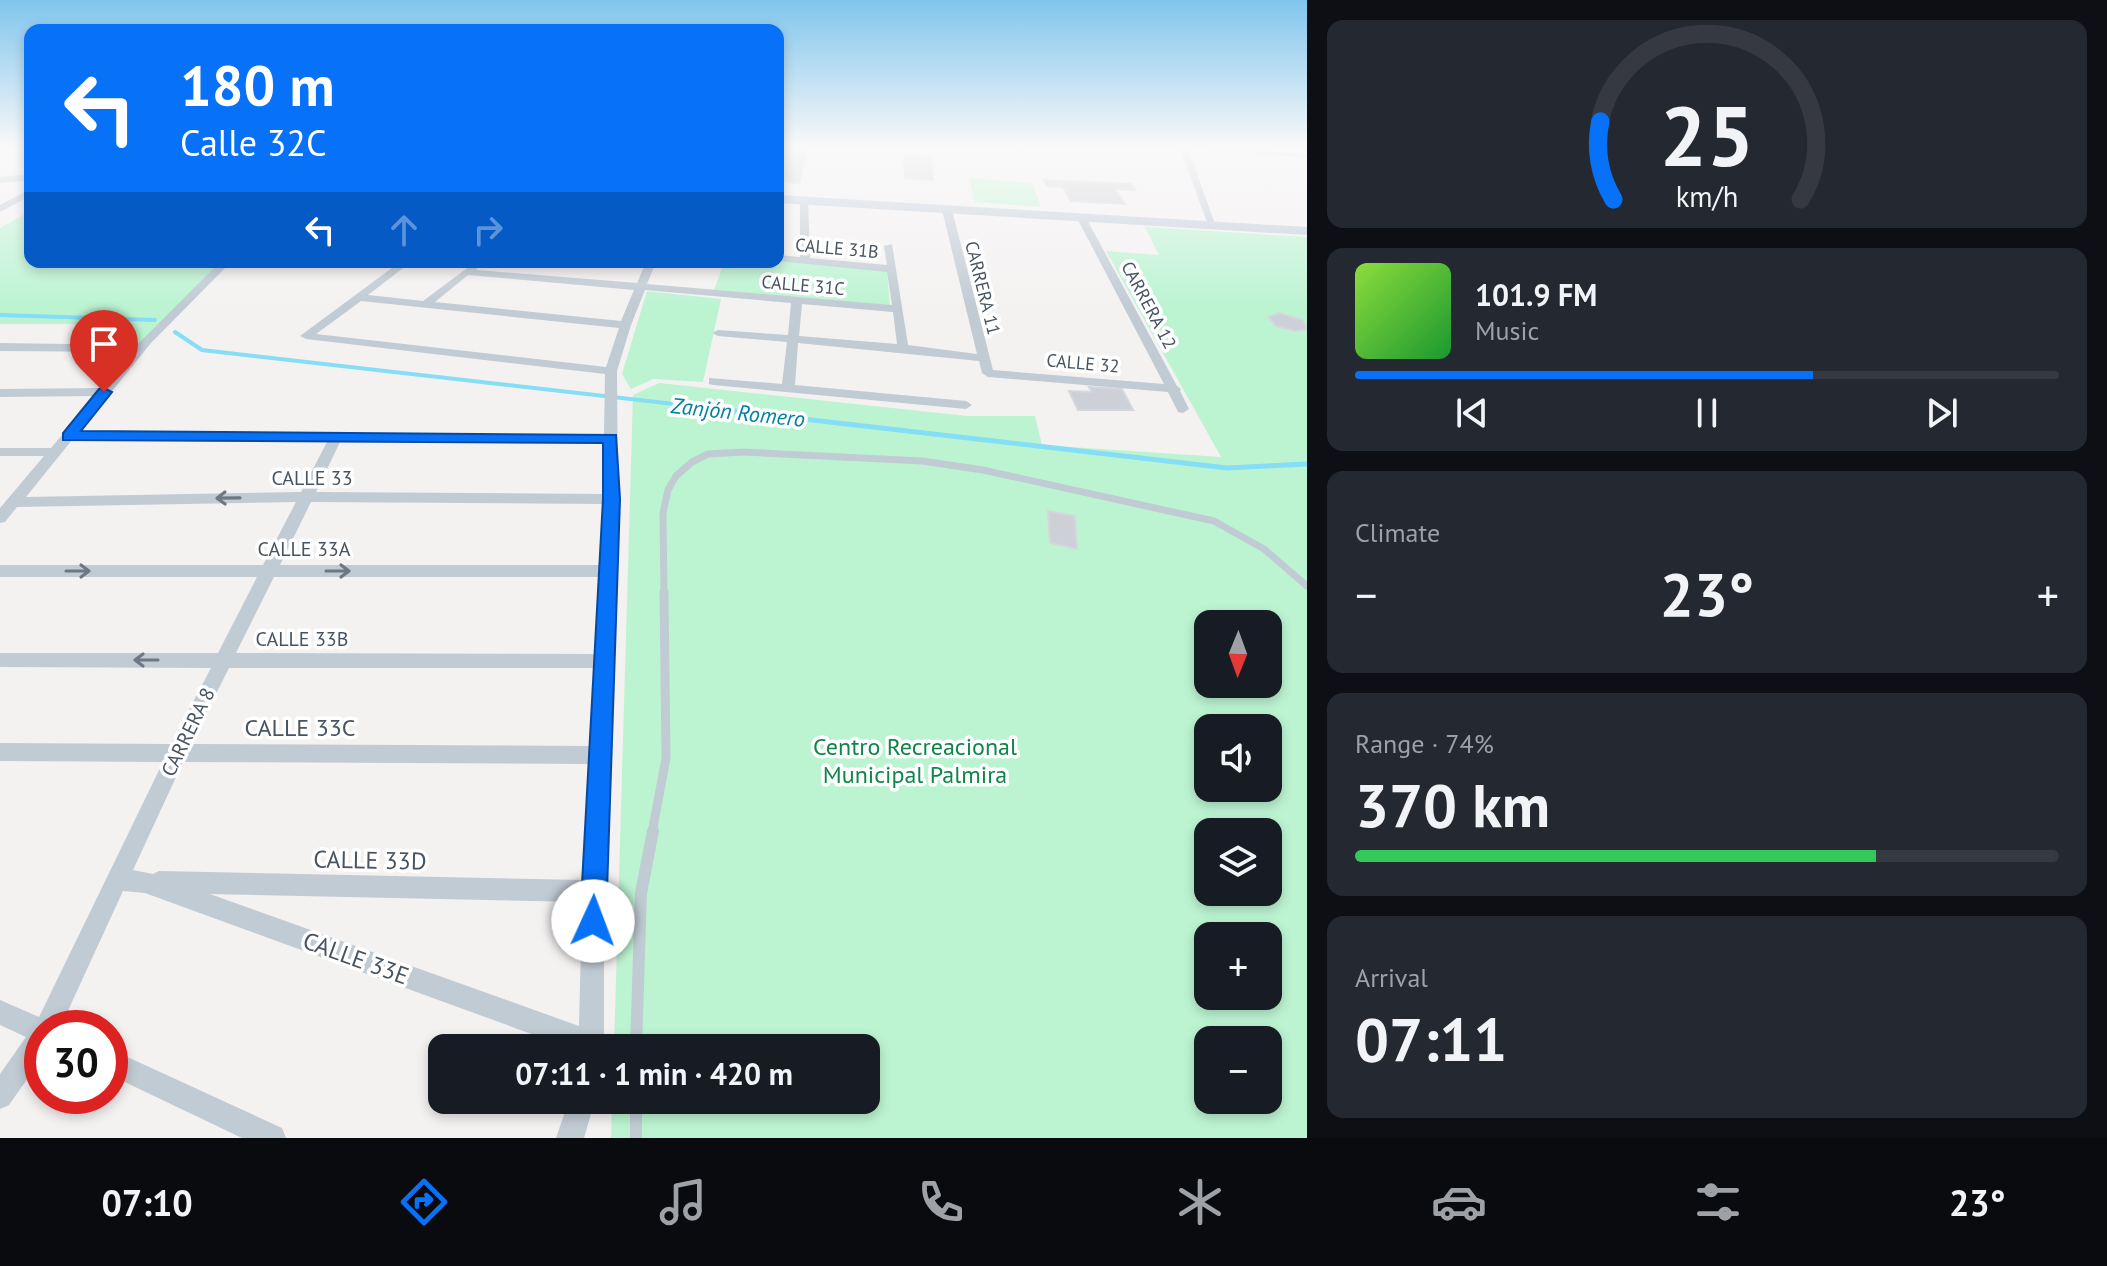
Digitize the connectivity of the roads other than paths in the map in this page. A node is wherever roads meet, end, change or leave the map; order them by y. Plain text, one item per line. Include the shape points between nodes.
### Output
1 (804, 201) edge
2 (820, 201) edge
3 (1204, 201) edge
4 (947, 210) junction
5 (1082, 218) junction
6 (1213, 225) junction
7 (1307, 231) edge
8 (889, 246) dead end
9 (784, 259) edge
10 (805, 261) junction
11 (220, 268) edge
12 (398, 268) edge
13 (471, 268) edge
14 (649, 268) edge
15 (893, 269) junction
16 (466, 272) junction
17 (641, 287) junction
18 (357, 297) junction
19 (797, 300) junction
20 (425, 304) junction
21 (898, 309) junction
22 (625, 325) junction
23 (718, 333) dead end
24 (793, 339) junction
25 (0, 347) edge
26 (903, 348) junction
27 (141, 349) junction
28 (984, 358) junction
29 (611, 371) junction
30 (988, 373) joint
31 (713, 381) dead end
32 (788, 389) junction
33 (1175, 389) junction
34 (104, 392) junction
35 (0, 393) edge
36 (966, 405) dead end
37 (1183, 409) dead end
38 (69, 436) junction
39 (335, 439) junction
40 (610, 439) junction
41 (0, 452) edge
42 (56, 452) junction
43 (306, 497) junction
44 (611, 499) junction
45 (13, 502) junction
46 (0, 518) edge
47 (0, 571) edge
48 (269, 571) junction
49 (608, 571) junction
50 (1307, 586) edge
51 (0, 660) edge
52 (224, 660) junction
53 (604, 661) junction
54 (0, 752) edge
55 (177, 753) junction
56 (600, 755) junction
57 (119, 879) junction
58 (145, 882) junction
59 (593, 891) junction
60 (55, 1010) edge
61 (0, 1012) edge
62 (24, 1023) edge
63 (558, 1034) edge
64 (591, 1034) edge
65 (636, 1034) edge
66 (24, 1061) edge
67 (128, 1070) edge
68 (0, 1096) edge
69 (578, 1114) edge
70 (636, 1114) edge
71 (272, 1138) edge
72 (570, 1138) edge
73 (636, 1138) edge

1 - 10 street
2 - 4 main road
3 - 6 street
4 - 5 main road
4 - 28 street, CARRERA 11
5 - 6 main road
5 - 33 street, CARRERA 12
6 - 7 main road
8 - 15 street
9 - 10 street, CALLE 31B
10 - 15 street, CALLE 31B
11 - 27 street
12 - 18 street
13 - 16 street
14 - 17 street
15 - 21 street
16 - 17 street, CALLE 31C
16 - 20 street
17 - 19 street, CALLE 31C
17 - 22 street
18 - 20 street
18 - 29 street via 306,336
19 - 21 street, CALLE 31C
19 - 24 street
20 - 22 street
21 - 26 street
22 - 29 street
23 - 24 street
24 - 26 street
24 - 32 street
25 - 27 street
26 - 28 street
27 - 34 street
28 - 30 street, CARRERA 11
29 - 40 street
30 - 33 street, CALLE 32
31 - 32 street
32 - 36 street
33 - 37 street, CARRERA 12
34 - 35 street
34 - 38 street
38 - 39 street
38 - 42 street
39 - 40 street
39 - 43 street, CARRERA 8
40 - 44 street
41 - 42 street
42 - 45 street
43 - 44 street, CALLE 33
43 -> 45 street, CALLE 33
43 - 48 street, CARRERA 8
44 - 49 street
45 - 46 street
47 -> 48 street, CALLE 33A
48 -> 49 street, CALLE 33A
48 - 52 street, CARRERA 8
49 - 53 street
50 - 65 lane via 1264,549 1214,521 983,470 907,460 744,452 708,454 692,462 668,490 663,513 666,758 641,893
52 -> 51 street, CALLE 33B
52 - 53 street, CALLE 33B
52 - 55 street, CARRERA 8
53 - 56 street
54 - 55 street, CALLE 33C
55 - 56 street, CALLE 33C
55 - 57 street, CARRERA 8
56 - 59 street
57 - 58 street, CALLE 33E
57 - 60 street, CARRERA 8
58 - 59 street, CALLE 33D
58 - 63 street, CALLE 33E
59 - 64 street
61 - 62 street
66 - 68 street, CARRERA 8
67 - 71 street
69 - 72 street
70 - 73 lane

